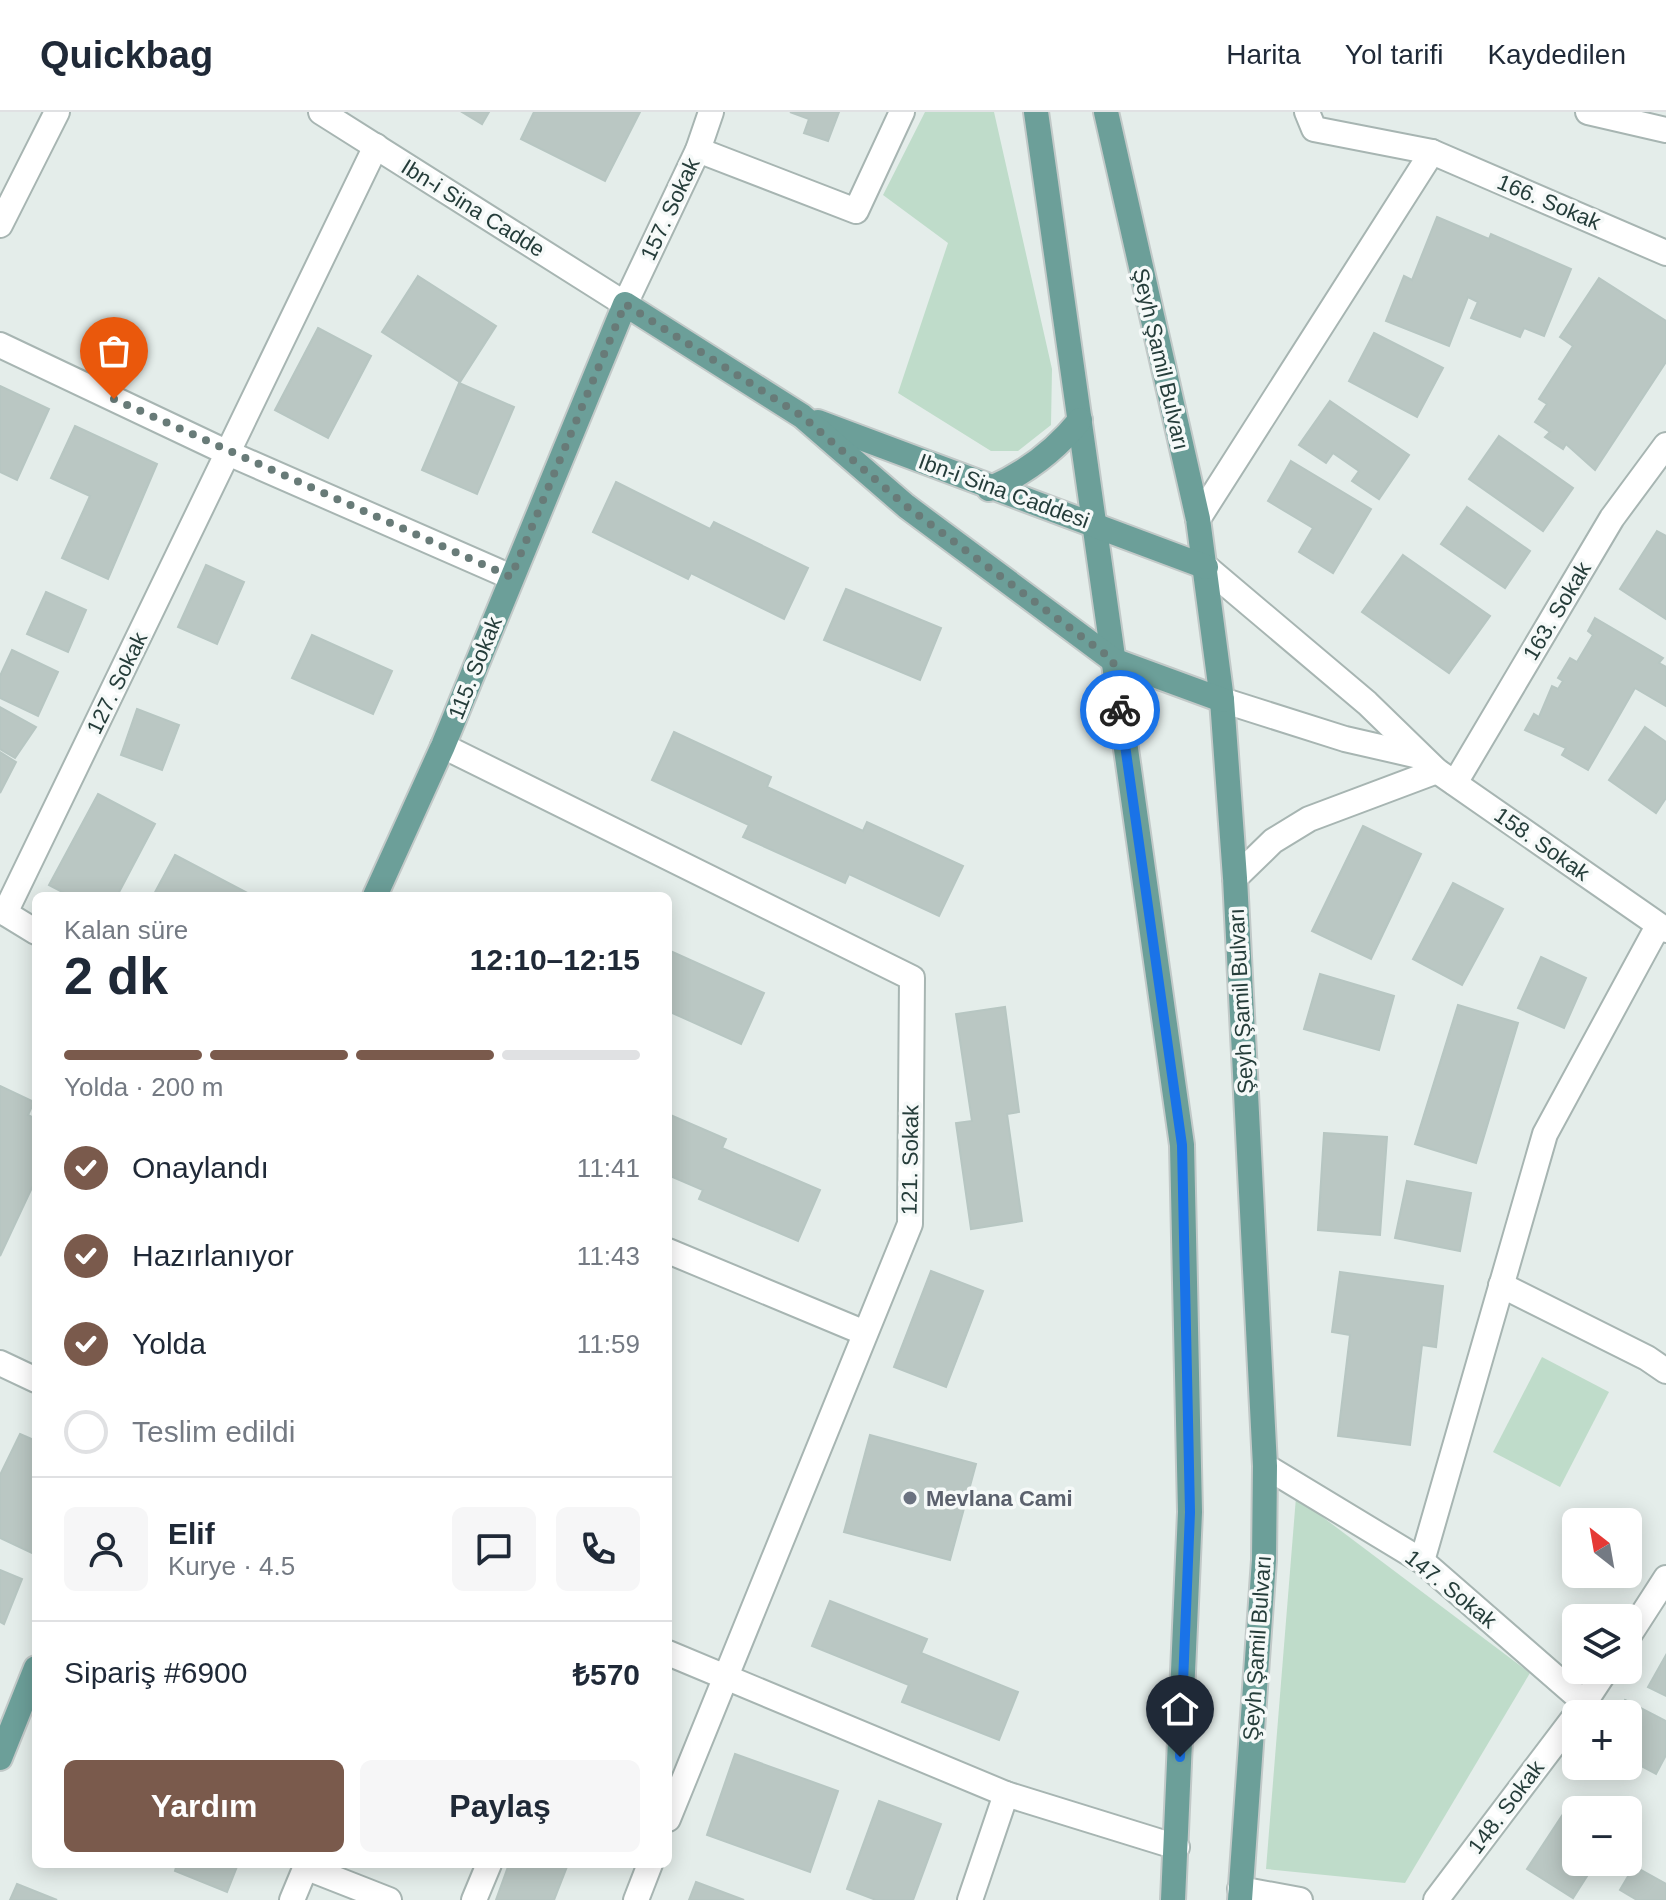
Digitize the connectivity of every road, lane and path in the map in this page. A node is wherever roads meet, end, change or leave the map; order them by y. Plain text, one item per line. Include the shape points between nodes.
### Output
1 (57, 112) edge
2 (321, 112) edge
3 (711, 112) edge
4 (902, 112) edge
5 (1036, 112) edge
6 (1106, 112) edge
7 (1307, 112) edge
8 (1588, 112) edge
9 (1666, 130) edge
10 (376, 146) junction
11 (698, 150) junction
12 (1432, 152) junction
13 (0, 225) edge
14 (1666, 253) edge
15 (625, 304) junction
16 (0, 345) edge
17 (802, 416) junction
18 (1080, 420) junction
19 (1666, 445) edge
20 (228, 453) junction
21 (989, 489) junction
22 (1198, 519) junction
23 (1095, 524) junction
24 (1206, 567) junction
25 (511, 577) junction
26 (1113, 660) junction
27 (1222, 700) junction
28 (443, 746) junction
29 (1437, 770) junction
30 (1235, 878) junction
31 (377, 892) edge
32 (3, 911) edge
33 (1662, 928) edge
34 (32, 929) edge
35 (672, 1253) edge
36 (1501, 1285) junction
37 (865, 1333) junction
38 (0, 1363) edge
39 (1666, 1371) edge
40 (32, 1378) edge
41 (1265, 1466) junction
42 (1422, 1561) junction
43 (1666, 1578) edge
44 (1642, 1615) edge
45 (672, 1655) edge
46 (724, 1677) junction
47 (32, 1678) edge
48 (1568, 1700) edge
49 (1562, 1733) edge
50 (0, 1758) edge
51 (1006, 1794) junction
52 (672, 1809) edge
53 (1177, 1847) junction
54 (305, 1868) edge
55 (311, 1868) edge
56 (487, 1868) edge
57 (648, 1868) edge
58 (1240, 1894) edge
59 (292, 1900) edge
60 (389, 1900) edge
61 (474, 1900) edge
62 (636, 1900) edge
63 (970, 1900) edge
64 (1173, 1900) edge
65 (1300, 1900) edge
66 (1436, 1900) edge

1 - 13 street
2 - 10 street, Ibn-i Sina Cadde
3 - 11 street, 157. Sokak
4 - 11 street via 856,211
5 - 18 main road
6 - 22 main road, Şeyh Şamil Bulvarı
7 - 12 street, 166. Sokak via 1314,129
8 - 9 street
10 - 15 street, Ibn-i Sina Cadde
10 - 20 street, 127. Sokak
11 - 15 street, 157. Sokak
12 - 14 street, 166. Sokak
12 - 22 street
15 - 17 main road, Ibn-i Sina Caddesi
15 - 25 main road, 115. Sokak
16 - 20 street
17 - 21 main road, Ibn-i Sina Caddesi
17 - 26 main road, Ibn-i Sina Caddesi via 906,506
18 - 21 main road via 1060,445 1016,478
18 - 23 main road
19 - 29 street, 163. Sokak
20 - 25 street
20 - 32 street, 127. Sokak
21 - 23 main road, Ibn-i Sina Caddesi
22 - 24 main road, Şeyh Şamil Bulvarı
23 - 24 main road, Ibn-i Sina Caddesi
23 - 26 main road
24 - 27 main road, Şeyh Şamil Bulvarı
24 - 29 street, 158. Sokak via 1367,703
25 - 28 main road, 115. Sokak
26 - 27 main road, Ibn-i Sina Caddesi
26 - 53 main road via 1182,1145 1190,1512
27 - 29 street, 158. Sokak
27 - 30 main road, Şeyh Şamil Bulvarı
28 - 31 main road, 115. Sokak
28 - 37 street, 121. Sokak via 912,978 910,1224
29 - 30 street via 1309,819 1273,841
29 - 33 street, 158. Sokak
30 - 41 main road, Şeyh Şamil Bulvarı
32 - 34 street
33 - 36 street via 1545,1134
35 - 37 street
36 - 39 street
36 - 42 street
37 - 46 street, 121. Sokak
38 - 40 street
41 - 42 street, 147. Sokak
41 - 58 main road, Şeyh Şamil Bulvarı via 1264,1560
42 - 48 street, 147. Sokak
43 - 44 street
45 - 46 street
46 - 51 street
46 - 52 street, 121. Sokak
47 - 50 main road
49 - 66 street, 148. Sokak
51 - 53 street
51 - 63 street
53 - 64 main road
54 - 59 street
55 - 60 street
56 - 61 street
57 - 62 street
58 - 65 street

